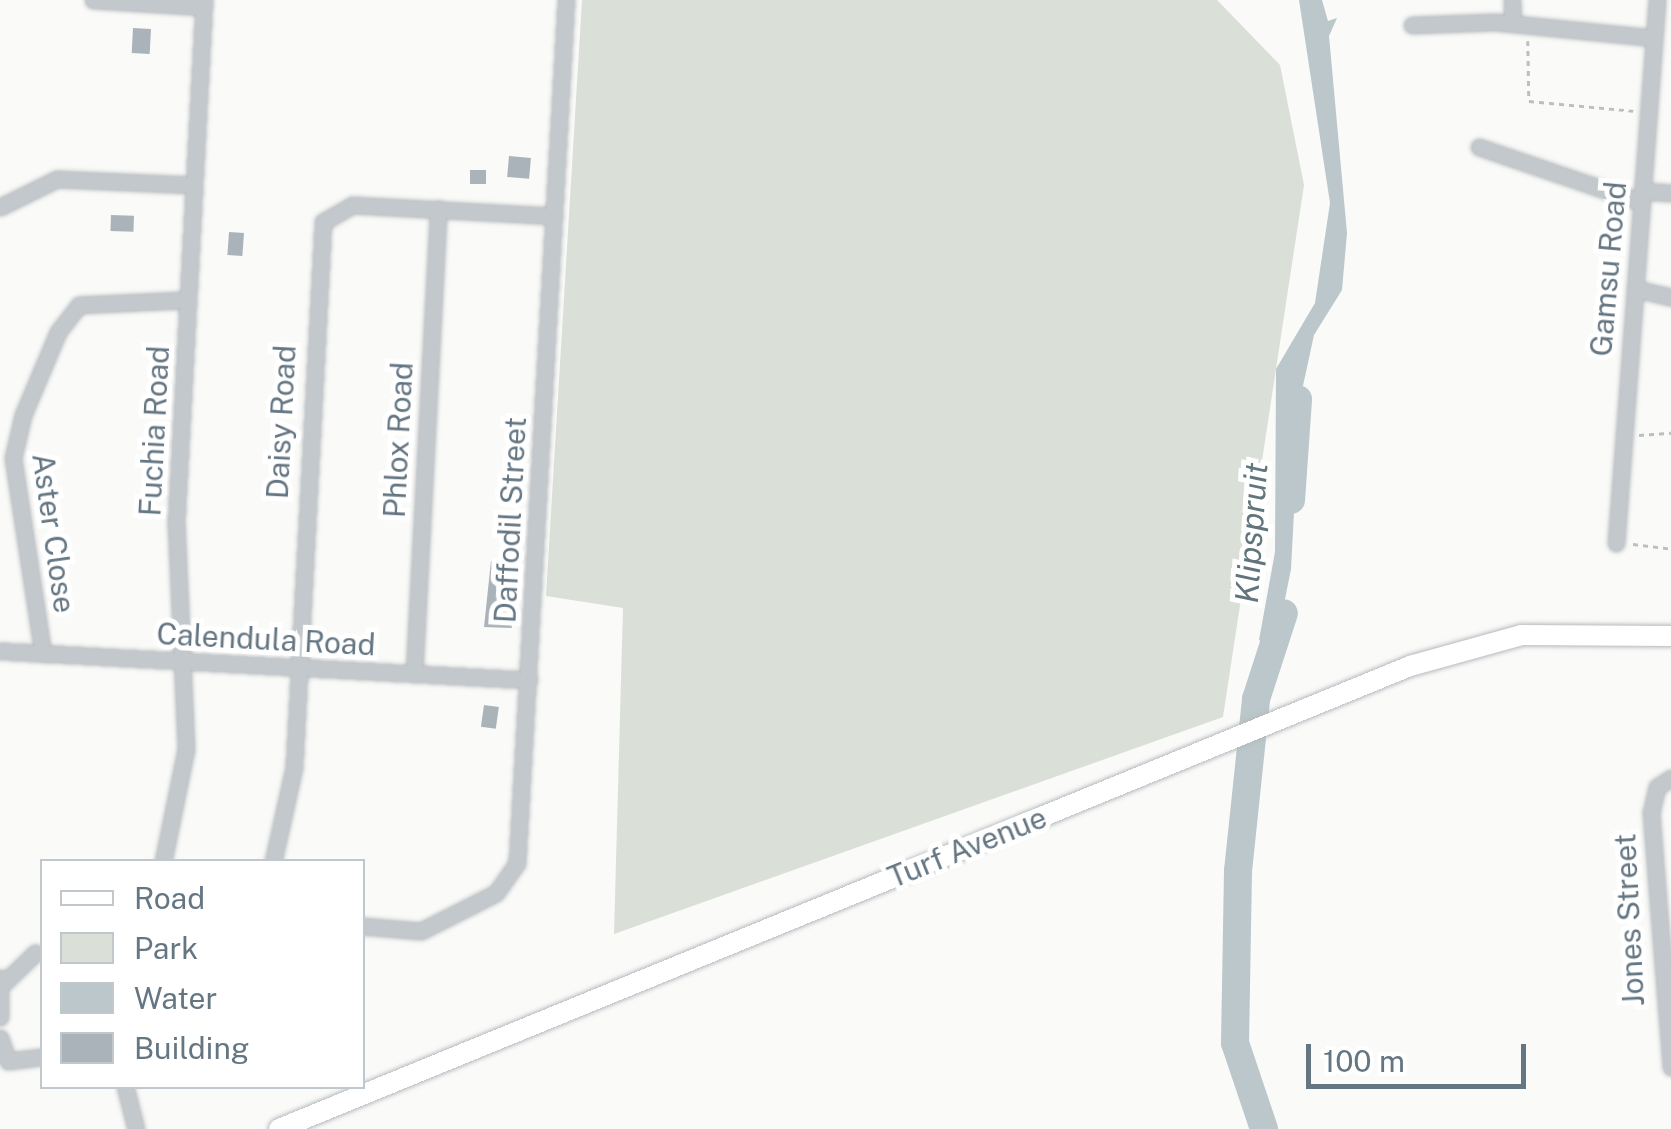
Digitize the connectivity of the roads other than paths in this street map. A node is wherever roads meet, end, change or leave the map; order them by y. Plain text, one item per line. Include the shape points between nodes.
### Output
1 (92, 0) edge
2 (566, 0) edge
3 (1512, 0) edge
4 (1657, 0) edge
5 (203, 3) edge
6 (1521, 23) junction
7 (1412, 24) dead end
8 (1654, 38) junction
9 (1479, 148) dead end
10 (194, 185) junction
11 (1671, 193) edge
12 (1641, 196) junction
13 (0, 208) edge
14 (438, 209) junction
15 (553, 216) junction
16 (1636, 289) junction
17 (1671, 297) edge
18 (187, 300) junction
19 (1616, 543) road end
20 (1671, 636) edge
21 (0, 652) edge
22 (44, 654) junction
23 (183, 663) junction
24 (295, 668) junction
25 (414, 674) junction
26 (529, 680) junction
27 (1671, 778) edge
28 (164, 859) edge
29 (274, 859) edge
30 (365, 926) edge
31 (35, 954) dead end
32 (2, 980) edge
33 (0, 1017) edge
34 (0, 1038) edge
35 (40, 1057) edge
36 (4, 1062) edge
37 (1671, 1067) edge
38 (126, 1089) edge
39 (136, 1129) edge
40 (280, 1129) edge

1 - 5 street
2 - 15 street, Daffodil Street
3 - 6 street
4 - 8 street, Gamsu Road
5 - 10 street, Fuchia Road
6 - 7 street
6 - 8 street
8 - 12 street, Gamsu Road
9 - 12 street
10 - 13 street via 56,179
10 - 18 street, Fuchia Road
11 - 12 street
12 - 16 street, Gamsu Road
14 - 15 street, Daisy Road
14 - 24 street, Daisy Road via 344,205 320,230
14 - 25 street, Phlox Road
15 - 26 street, Daffodil Street
16 - 17 street
16 - 19 street, Gamsu Road
18 - 22 street, Aster Close via 79,306 58,332 23,415 13,458
18 - 23 street, Fuchia Road via 176,524
20 - 40 main road, Turf Avenue via 1522,635 1311,704
21 - 22 street, Calendula Road
22 - 23 street, Calendula Road
23 - 24 street, Calendula Road
23 - 28 street, Fuchia Road via 186,749
24 - 25 street, Calendula Road
24 - 29 street, Daisy Road via 294,767
25 - 26 street, Calendula Road
26 - 30 street, Daffodil Street via 519,853 508,879 421,931
27 - 37 street, Jones Street via 1657,787 1652,812
31 - 32 street
32 - 33 street
34 - 36 street
35 - 36 street
38 - 39 street

